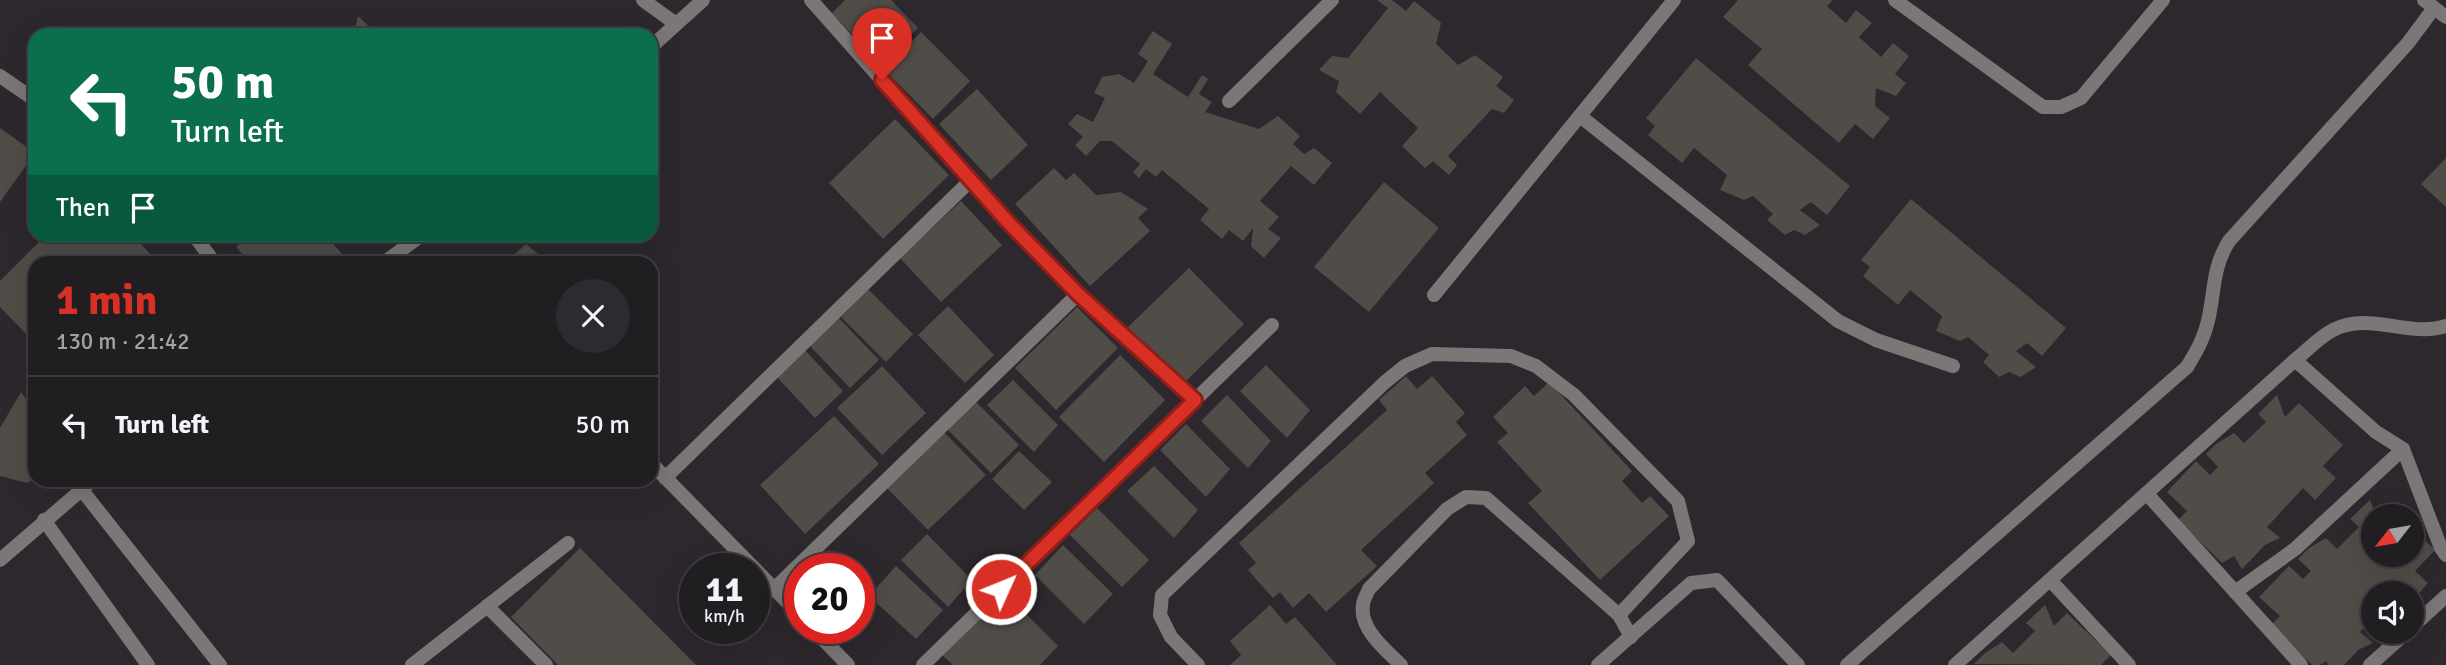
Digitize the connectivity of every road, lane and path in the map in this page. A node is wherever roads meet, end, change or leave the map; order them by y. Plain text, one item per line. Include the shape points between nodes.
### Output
1 (643, 0) edge
2 (703, 0) edge
3 (811, 0) edge
4 (1332, 0) edge
5 (1674, 0) edge
6 (1895, 0) edge
7 (2162, 0) edge
8 (2435, 8) edge
9 (676, 24) junction
10 (658, 41) edge
11 (0, 76) edge
12 (28, 95) edge
13 (1228, 102) dead end
14 (1580, 116) junction
15 (970, 180) junction
16 (412, 242) edge
17 (393, 256) edge
18 (1078, 294) junction
19 (1434, 295) dead end
20 (1272, 325) dead end
21 (2446, 326) edge
22 (2295, 360) junction
23 (1953, 366) dead end
24 (1195, 400) junction
25 (2403, 449) junction
26 (658, 470) edge
27 (665, 478) junction
28 (84, 487) edge
29 (81, 489) junction
30 (2147, 494) junction
31 (44, 520) junction
32 (568, 543) dead end
33 (2446, 555) edge
34 (0, 559) edge
35 (2050, 580) junction
36 (774, 589) junction
37 (2235, 592) junction
38 (2446, 596) edge
39 (784, 599) edge
40 (487, 607) junction
41 (1619, 615) junction
42 (2424, 616) edge
43 (1630, 637) junction
44 (828, 644) edge
45 (2394, 644) edge
46 (149, 665) edge
47 (220, 665) edge
48 (412, 665) edge
49 (546, 665) edge
50 (848, 665) edge
51 (923, 665) edge
52 (1198, 665) edge
53 (1401, 665) edge
54 (1598, 665) edge
55 (1798, 665) edge
56 (1847, 665) edge
57 (1955, 665) edge
58 (2129, 665) edge
59 (2301, 665) edge
60 (2370, 665) edge

1 - 9 street
2 - 9 street
3 - 15 street
4 - 13 street
5 - 14 street
6 - 7 street via 2043,107 2061,107 2081,98
8 - 56 street via 2229,241 2218,258 2201,344 2187,367
9 - 10 street
11 - 12 street
14 - 19 street
14 - 23 street via 1838,321 1876,340
15 - 18 street
15 - 27 street
16 - 17 street
18 - 24 street
18 - 36 street
20 - 24 street
21 - 22 street via 2415,329 2363,322 2333,330
22 - 25 street via 2376,432
22 - 30 street
24 - 51 street
25 - 33 street
25 - 37 street via 2295,549
26 - 27 street
27 - 36 street
28 - 29 street
29 - 31 street
29 - 47 street
30 - 35 street
30 - 37 street
31 - 34 street
31 - 46 street
32 - 40 street
35 - 57 street
35 - 58 street
36 - 39 street
37 - 59 street
38 - 42 street
40 - 48 street
40 - 49 street
41 - 43 street
41 - 52 street via 1688,541 1678,501 1574,395 1536,366 1511,356 1432,354 1405,366 1384,383 1162,595 1160,615 1171,637
41 - 53 street via 1486,498 1466,497 1447,509 1369,589 1363,605 1366,624
43 - 54 street
43 - 55 street via 1691,583 1717,580
44 - 50 street
45 - 60 street

